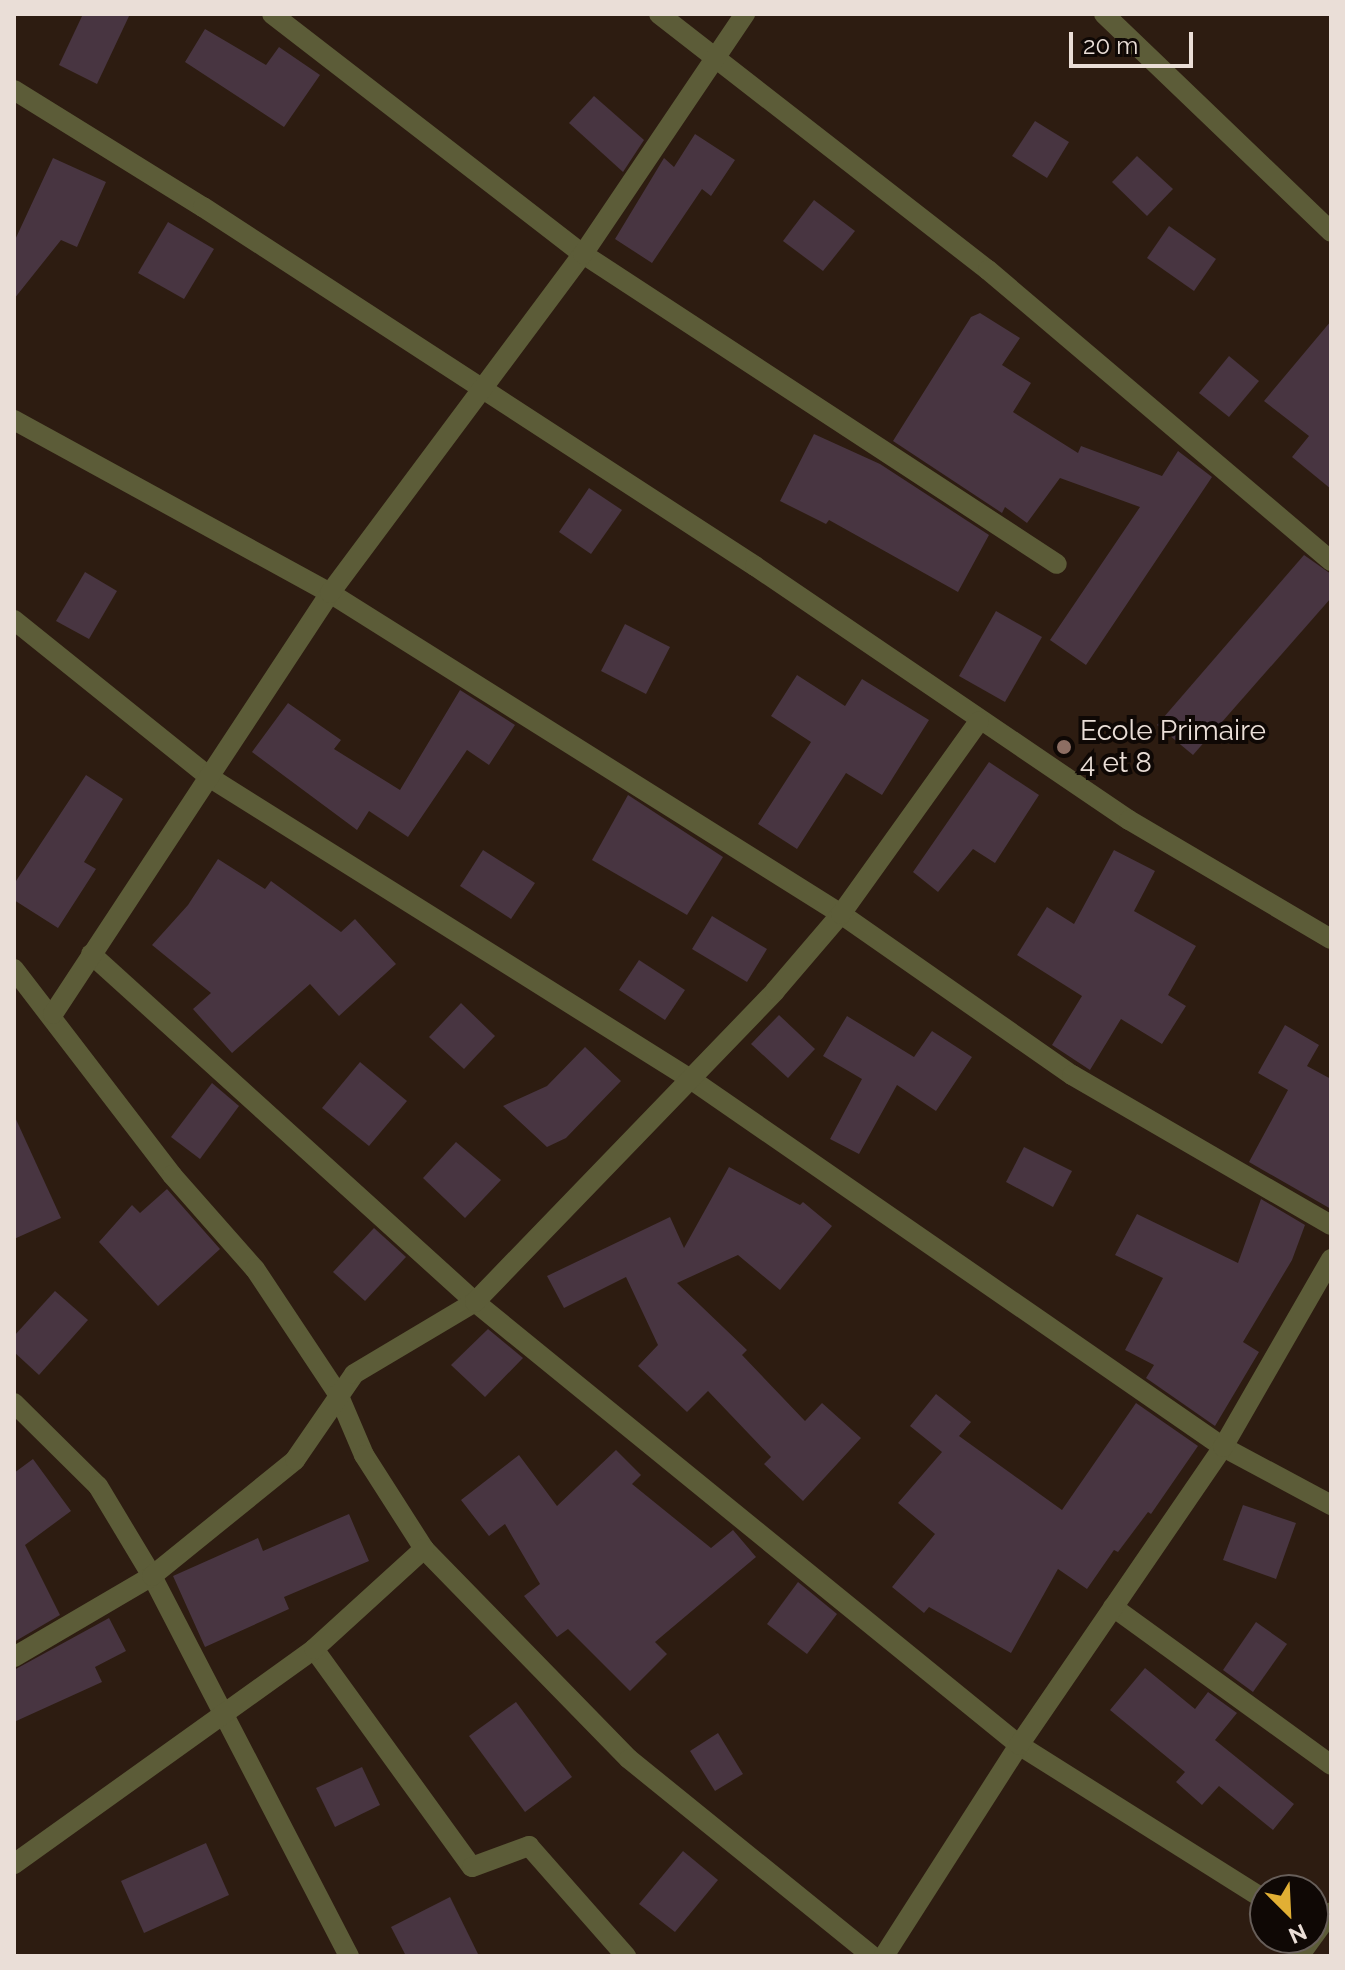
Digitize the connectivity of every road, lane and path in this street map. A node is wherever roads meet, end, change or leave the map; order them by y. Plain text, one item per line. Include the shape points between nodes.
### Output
1 (272, 14) edge
2 (659, 14) edge
3 (745, 14) edge
4 (1104, 14) edge
5 (713, 59) junction
6 (14, 90) edge
7 (1331, 232) edge
8 (583, 254) junction
9 (482, 392) junction
10 (14, 420) edge
11 (1331, 561) edge
12 (1057, 564) dead end
13 (330, 593) junction
14 (14, 620) edge
15 (979, 721) junction
16 (209, 777) junction
17 (841, 914) junction
18 (1331, 939) edge
19 (91, 954) junction
20 (14, 969) edge
21 (53, 1014) junction
22 (692, 1080) junction
23 (1331, 1225) edge
24 (1331, 1259) edge
25 (475, 1302) junction
26 (338, 1394) junction
27 (14, 1403) edge
28 (1223, 1447) junction
29 (1331, 1505) edge
30 (424, 1549) junction
31 (152, 1576) junction
32 (1113, 1607) junction
33 (314, 1649) junction
34 (14, 1657) edge
35 (224, 1715) junction
36 (1019, 1745) junction
37 (1331, 1765) edge
38 (14, 1864) edge
39 (1249, 1890) edge
40 (349, 1956) edge
41 (626, 1956) edge
42 (872, 1956) edge
43 (884, 1956) edge

1 - 8 street
2 - 5 street
3 - 5 street
4 - 7 street
5 - 8 street
5 - 11 street via 988,270 1195,440
6 - 9 street via 203,207
8 - 9 street
8 - 12 street
9 - 13 street
9 - 15 street via 755,566
10 - 13 street
13 - 16 street
13 - 17 street
14 - 16 street
15 - 17 street
15 - 18 street via 1129,820
16 - 19 street
16 - 22 street
17 - 22 street
17 - 23 street via 1072,1075
19 - 21 street
19 - 25 street
20 - 21 street
21 - 26 street via 172,1175 255,1269
22 - 25 street
22 - 28 street
24 - 28 street
25 - 26 street via 445,1324 370,1361
25 - 36 street
26 - 30 street via 364,1455
26 - 31 street via 295,1460
27 - 31 street via 98,1486
28 - 29 street
28 - 32 street
30 - 33 street
30 - 42 street via 629,1759
31 - 34 street
31 - 35 street
32 - 36 street
32 - 37 street
33 - 35 street
33 - 41 street via 472,1867 529,1846
35 - 38 street
35 - 40 street
36 - 39 street
36 - 43 street

